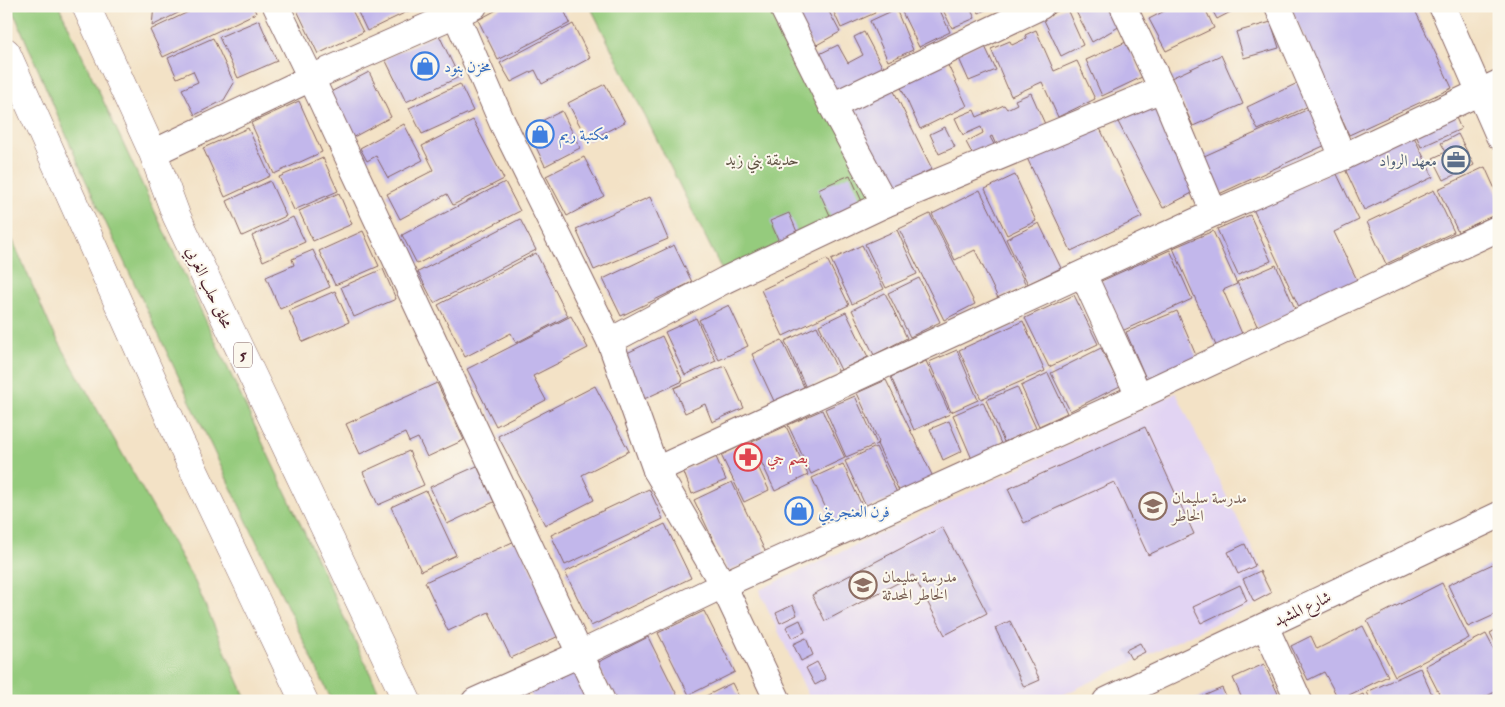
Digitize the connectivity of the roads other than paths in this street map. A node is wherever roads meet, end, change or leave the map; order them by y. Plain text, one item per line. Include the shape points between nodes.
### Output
1 (86, 6) edge
2 (276, 6) edge
3 (782, 6) edge
4 (1041, 6) edge
5 (1122, 6) edge
6 (1278, 6) edge
7 (1442, 6) edge
8 (460, 9) edge
9 (6, 52) edge
10 (311, 78) junction
11 (1489, 87) edge
12 (1162, 89) junction
13 (832, 106) junction
14 (1499, 136) edge
15 (153, 153) junction
16 (1343, 157) junction
17 (884, 204) junction
18 (1214, 214) junction
19 (1499, 228) edge
20 (1084, 274) junction
21 (610, 341) junction
22 (1139, 396) junction
23 (656, 470) junction
24 (1499, 515) edge
25 (723, 585) junction
26 (1265, 626) junction
27 (580, 654) junction
28 (304, 701) edge
29 (407, 701) edge
30 (475, 701) edge
31 (602, 701) edge
32 (778, 701) edge
33 (1106, 701) edge
34 (1299, 701) edge

1 - 15 highway, محلق حلب الغربي / 5
2 - 10 street
3 - 13 street
4 - 13 street
5 - 12 street
6 - 16 street
7 - 11 street
8 - 10 street
8 - 21 street via 502,122
9 - 28 highway via 180,441
10 - 15 street
10 - 27 street
11 - 14 street
11 - 16 street
12 - 17 street
12 - 18 street
13 - 17 street
15 - 29 highway, محلق حلب الغربي / 5 via 176,215
16 - 18 street
17 - 21 street via 725,280
18 - 20 street
19 - 22 street
20 - 22 street
20 - 23 street
21 - 23 street
22 - 25 street
23 - 25 street
24 - 26 street, شارع المشهد
25 - 27 street
25 - 32 street
26 - 33 street, شارع المشهد
26 - 34 street
27 - 30 street
27 - 31 street

